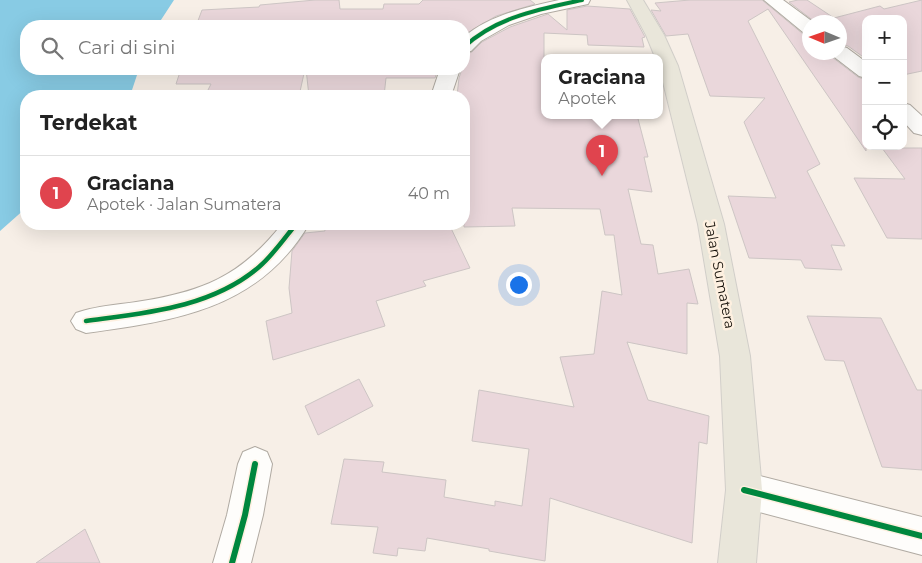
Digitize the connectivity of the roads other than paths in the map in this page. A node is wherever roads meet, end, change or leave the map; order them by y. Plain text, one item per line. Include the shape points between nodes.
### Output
1 (582, 0) edge
2 (635, 0) edge
3 (772, 0) edge
4 (802, 23) edge
5 (470, 42) edge
6 (663, 54) edge
7 (663, 54) edge
8 (847, 57) edge
9 (862, 69) edge
10 (448, 75) edge
11 (443, 90) edge
12 (907, 113) edge
13 (922, 128) edge
14 (291, 230) edge
15 (86, 321) dead end
16 (255, 464) dead end
17 (744, 490) junction
18 (922, 536) edge
19 (232, 563) edge
20 (737, 563) edge

1 - 5 street via 506,20
2 - 6 main road, Jalan Sumatera
3 - 4 street
7 - 17 main road, Jalan Sumatera via 712,224 735,356
8 - 9 street
10 - 11 street
12 - 13 street
14 - 15 street via 270,257 220,292 178,308
16 - 19 street
17 - 18 street
17 - 20 main road, Jalan Sumatera

